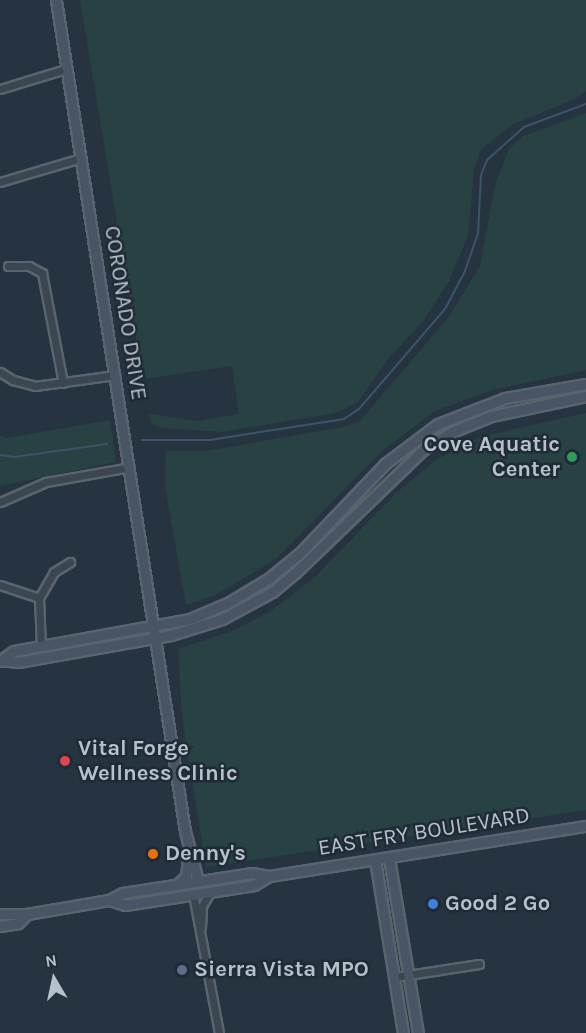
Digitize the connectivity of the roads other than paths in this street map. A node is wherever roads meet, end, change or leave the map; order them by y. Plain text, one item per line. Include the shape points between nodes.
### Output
1 (56, 0) edge
2 (66, 69) junction
3 (0, 89) edge
4 (81, 158) junction
5 (0, 182) edge
6 (8, 266) dead end
7 (0, 372) edge
8 (115, 375) junction
9 (63, 383) junction
10 (586, 384) edge
11 (586, 396) edge
12 (130, 467) junction
13 (0, 502) edge
14 (70, 562) dead end
15 (0, 585) edge
16 (39, 598) junction
17 (156, 632) junction
18 (41, 646) junction
19 (0, 660) edge
20 (586, 826) edge
21 (189, 852) junction
22 (389, 858) junction
23 (375, 860) junction
24 (269, 876) junction
25 (198, 881) junction
26 (177, 885) junction
27 (210, 892) junction
28 (192, 894) junction
29 (109, 900) junction
30 (0, 914) edge
31 (27, 914) junction
32 (0, 926) edge
33 (201, 927) junction
34 (479, 964) dead end
35 (409, 974) junction
36 (395, 976) junction
37 (219, 1033) edge
38 (403, 1033) edge
39 (418, 1033) edge

1 - 2 street, CORONADO DRIVE
2 - 3 street
2 - 4 street, CORONADO DRIVE
4 - 5 street
4 - 8 street, CORONADO DRIVE
6 - 9 street via 29,266 42,273
7 - 9 street via 35,386
8 - 9 street
8 - 12 street, CORONADO DRIVE
10 - 17 street via 505,398 438,424 386,463 298,555 268,579 210,611
11 - 17 street via 509,411 454,431 401,468 272,592 205,626
12 - 13 street via 46,482
12 - 17 street, CORONADO DRIVE
14 - 16 street via 54,572
15 - 16 street
16 - 18 street
17 - 18 street
17 - 19 street via 18,662
17 - 21 street, CORONADO DRIVE
18 - 19 street via 14,651
20 - 22 street, EAST FRY BOULEVARD
21 - 25 street
21 - 26 street via 186,876
22 - 23 street, EAST FRY BOULEVARD
22 - 35 street
23 - 24 street, EAST FRY BOULEVARD
23 - 36 street
24 - 25 street, EAST FRY BOULEVARD via 252,873
24 - 27 street, EAST FRY BOULEVARD via 254,885
25 - 26 street, EAST FRY BOULEVARD
26 - 29 street, EAST FRY BOULEVARD via 123,893
27 - 28 street, EAST FRY BOULEVARD
27 - 33 street via 202,906
28 - 29 street, EAST FRY BOULEVARD via 125,905
28 - 33 street
29 - 31 street, EAST FRY BOULEVARD
30 - 31 street, EAST FRY BOULEVARD
31 - 32 street, EAST FRY BOULEVARD via 18,923
33 - 37 street
34 - 35 street
35 - 36 street
35 - 39 street
36 - 38 street

